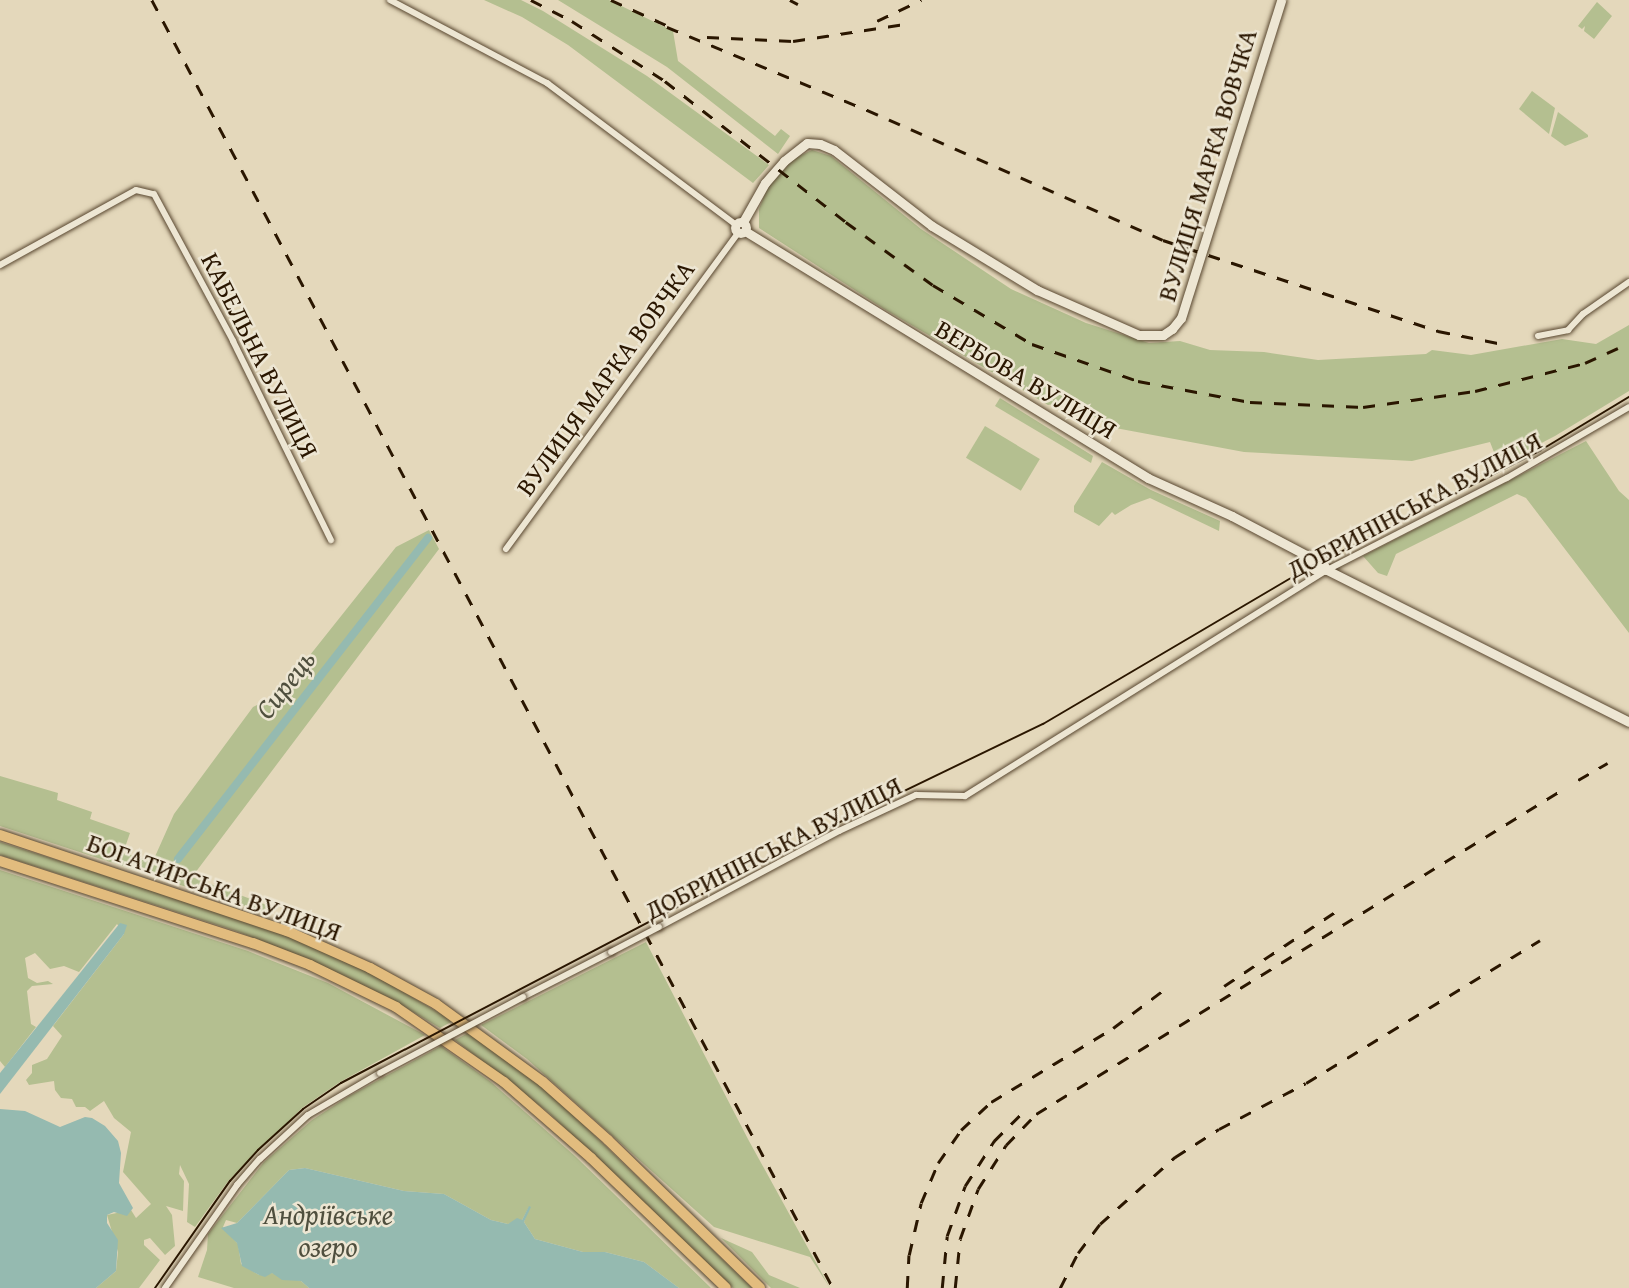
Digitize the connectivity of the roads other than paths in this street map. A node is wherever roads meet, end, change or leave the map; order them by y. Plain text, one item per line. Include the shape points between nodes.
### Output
1 (390, 0) edge
2 (1281, 0) edge
3 (740, 228) junction
4 (0, 265) edge
5 (1629, 282) edge
6 (1538, 336) dead end
7 (1629, 407) edge
8 (331, 540) dead end
9 (506, 549) dead end
10 (1327, 570) junction
11 (1629, 722) edge
12 (0, 835) edge
13 (0, 861) edge
14 (165, 1288) edge
15 (726, 1288) edge
16 (760, 1288) edge

1 - 3 street, ВЕРБОВА ВУЛИЦЯ via 547,83
2 - 3 main road, ВУЛИЦЯ МАРКА ВОВЧКА via 1181,318 1163,335 1139,335 1037,290 932,226 820,144 807,143 784,161 765,183
3 - 9 street, ВУЛИЦЯ МАРКА ВОВЧКА
3 - 10 main road, ВЕРБОВА ВУЛИЦЯ via 1148,478 1233,516
4 - 8 street, КАБЕЛЬНА ВУЛИЦЯ via 135,190 154,194
5 - 6 street via 1583,314 1569,330
7 - 10 street, ДОБРИНІНСЬКА ВУЛИЦЯ via 1507,478
10 - 11 main road, ВЕРБОВА ВУЛИЦЯ
10 - 14 street, ДОБРИНІНСЬКА ВУЛИЦЯ, bridge via 965,796 916,795 839,831 308,1115 237,1185
12 - 16 main road, БОГАТИРСЬКА ВУЛИЦЯ via 287,930 436,1003 542,1082 608,1140
13 - 15 main road, БОГАТИРСЬКА ВУЛИЦЯ via 253,943 396,1007 504,1082

